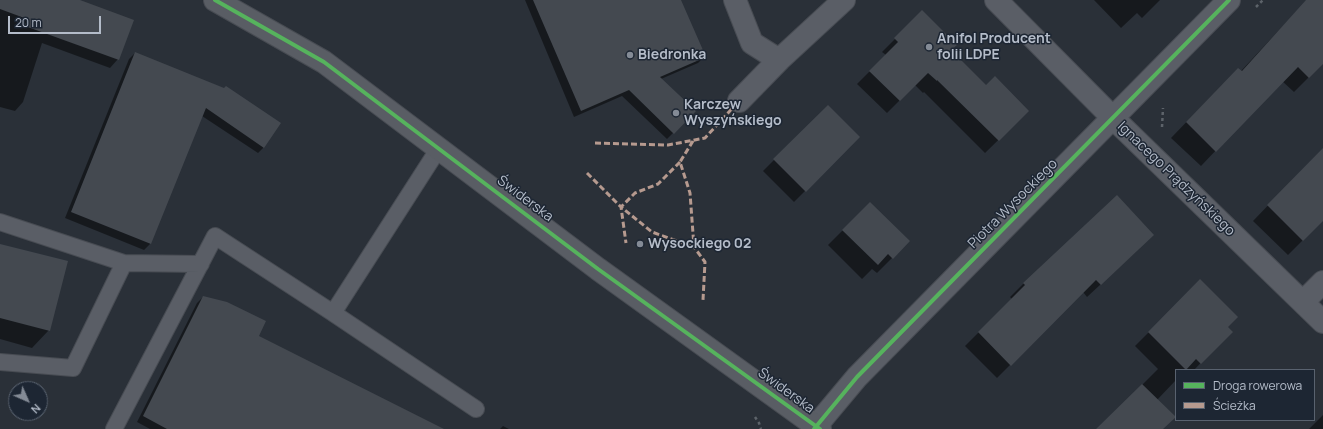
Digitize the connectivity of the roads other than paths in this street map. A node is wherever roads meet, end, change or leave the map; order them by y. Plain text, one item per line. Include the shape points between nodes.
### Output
1 (214, 0) edge
2 (735, 0) edge
3 (844, 0) edge
4 (996, 0) edge
5 (1229, 0) edge
6 (778, 60) junction
7 (739, 101) dead end
8 (1113, 118) junction
9 (439, 148) junction
10 (0, 222) edge
11 (124, 263) junction
12 (201, 264) junction
13 (1323, 282) edge
14 (1303, 302) junction
15 (333, 313) junction
16 (1323, 322) edge
17 (0, 362) edge
18 (476, 409) dead end
19 (817, 428) edge
20 (114, 429) edge

1 - 9 street, Świderska via 324,62
2 - 6 street via 752,43
3 - 6 street
4 - 8 street, Ignacego Prądzyńskiego
5 - 8 street, Piotra Wysockiego
6 - 7 street
8 - 14 street, Ignacego Prądzyńskiego
8 - 19 street, Piotra Wysockiego via 857,377
9 - 15 lane
9 - 19 street, Świderska via 598,269
10 - 11 lane
11 - 12 lane
11 - 17 lane via 73,368
12 - 15 lane via 216,236
12 - 20 lane
13 - 14 street
14 - 16 street, Ignacego Prądzyńskiego
15 - 18 lane

